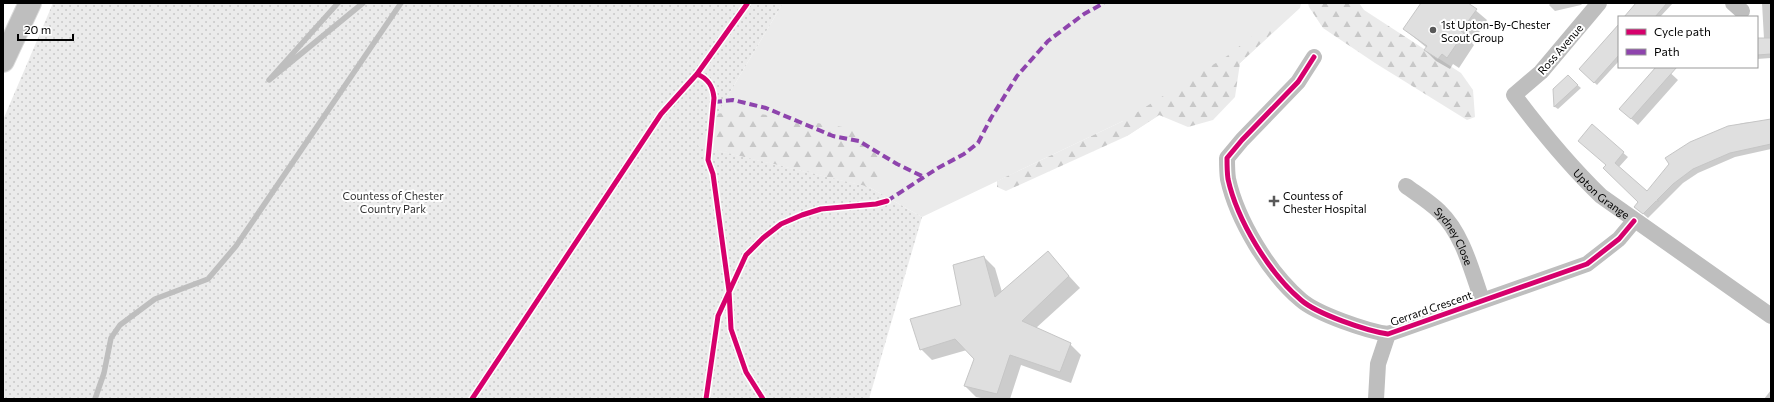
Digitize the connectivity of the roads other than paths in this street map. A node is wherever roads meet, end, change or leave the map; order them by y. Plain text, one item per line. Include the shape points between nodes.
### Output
1 (30, 3) edge
2 (1599, 3) edge
3 (1314, 56) dead end
4 (3, 61) edge
5 (1517, 92) joint
6 (1406, 186) dead end
7 (1634, 221) junction
8 (1482, 300) junction
9 (1771, 316) edge
10 (1388, 334) junction
11 (1376, 399) edge

1 - 4 main road
2 - 5 street, Ross Avenue via 1541,72
3 - 10 street, Gerrard Crescent via 1298,82 1227,158 1228,178 1236,206 1256,244 1279,279 1302,301 1331,316 1374,332
5 - 7 street, Upton Grange via 1514,95 1536,125 1576,172 1601,196
6 - 8 street, Sydney Close via 1440,212 1452,229 1463,249
7 - 8 street, Gerrard Crescent via 1619,239 1587,264
7 - 9 street, Upton Grange
8 - 10 street, Gerrard Crescent
10 - 11 street via 1378,364

